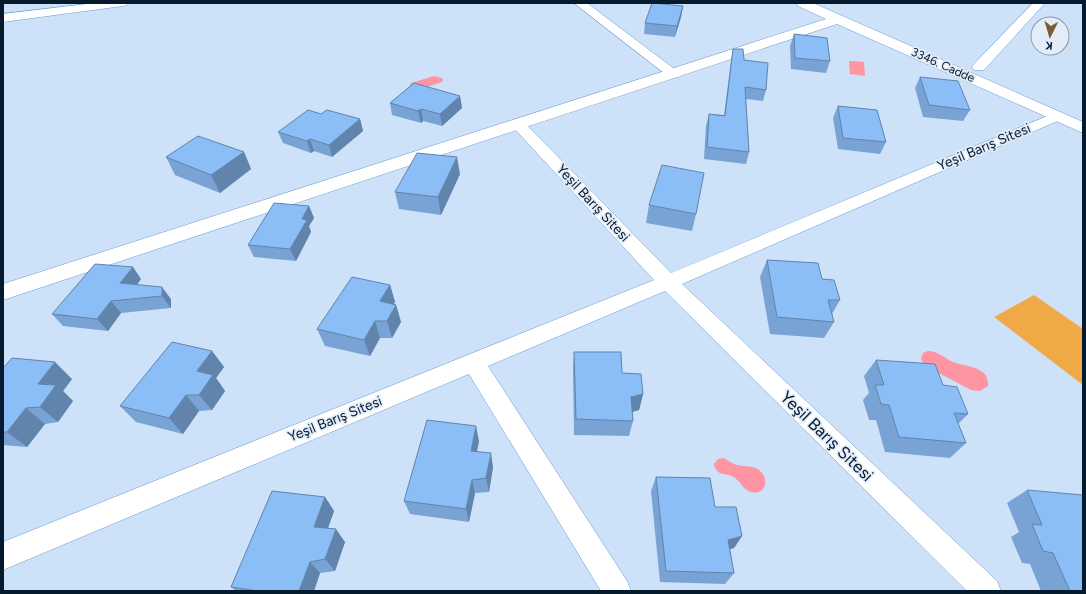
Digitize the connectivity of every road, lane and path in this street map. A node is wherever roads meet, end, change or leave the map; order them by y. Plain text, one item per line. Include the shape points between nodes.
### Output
1 (123, 3) edge
2 (580, 3) edge
3 (802, 3) edge
4 (1039, 3) edge
5 (3, 18) edge
6 (838, 19) junction
7 (906, 34) dead end
8 (978, 67) junction
9 (674, 74) junction
10 (1070, 113) edge
11 (518, 124) junction
12 (1083, 128) edge
13 (668, 282) junction
14 (3, 292) edge
15 (474, 362) junction
16 (3, 556) edge
17 (618, 591) edge
18 (987, 591) edge

1 - 5 street
2 - 9 street
3 - 6 street, 3346. Cadde
4 - 8 street
6 - 9 street
6 - 10 street, 3346. Cadde
7 - 8 street, 3346. Cadde
8 - 10 street, 3346. Cadde
9 - 11 street
10 - 12 street, 3346. Cadde
10 - 13 street, Yeşil Barış Sitesi
11 - 13 street, Yeşil Barış Sitesi
11 - 14 street
13 - 15 street, Yeşil Barış Sitesi
13 - 18 street, Yeşil Barış Sitesi
15 - 16 street, Yeşil Barış Sitesi
15 - 17 street

